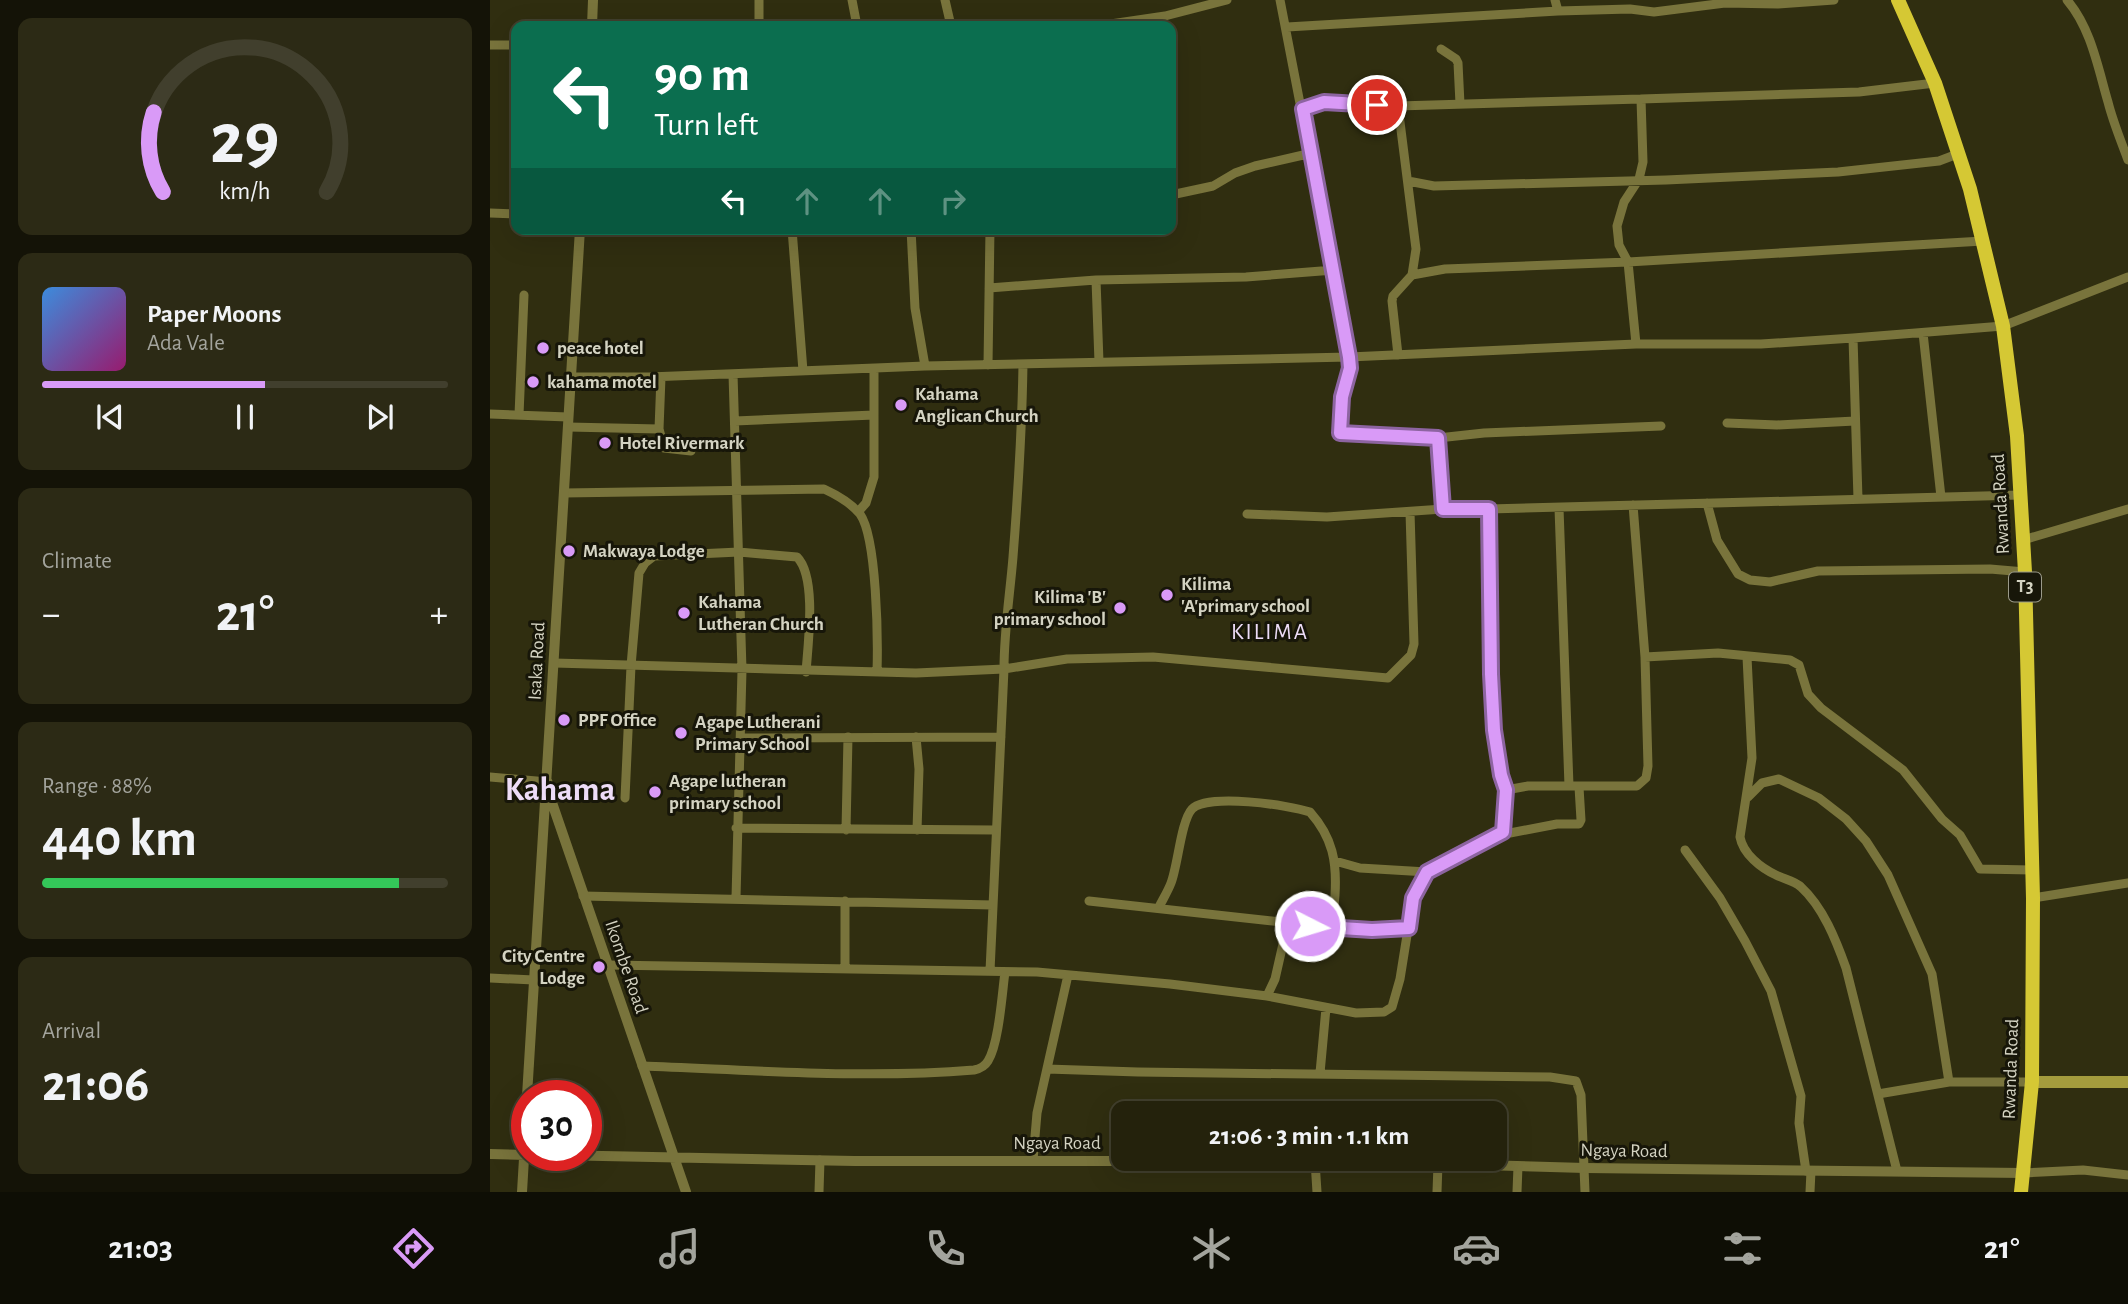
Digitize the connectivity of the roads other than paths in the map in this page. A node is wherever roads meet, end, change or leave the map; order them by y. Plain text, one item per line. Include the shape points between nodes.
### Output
1 (593, 0) edge
2 (759, 0) edge
3 (852, 0) edge
4 (945, 0) edge
5 (1227, 0) edge
6 (1280, 0) edge
7 (1555, 0) edge
8 (1835, 0) edge
9 (1898, 0) edge
10 (2067, 0) edge
11 (1629, 4) edge
12 (1558, 12) junction
13 (592, 21) edge
14 (759, 21) edge
15 (857, 21) edge
16 (950, 21) edge
17 (1124, 21) edge
18 (1287, 27) junction
19 (490, 45) edge
20 (511, 45) edge
21 (1441, 49) dead end
22 (1935, 83) junction
23 (1641, 99) junction
24 (1460, 104) junction
25 (1398, 106) junction
26 (1303, 109) junction
27 (1312, 153) junction
28 (1960, 153) junction
29 (2128, 160) edge
30 (1639, 179) junction
31 (1408, 181) junction
32 (1176, 194) edge
33 (490, 213) edge
34 (511, 214) edge
35 (580, 235) edge
36 (792, 235) edge
37 (911, 235) edge
38 (992, 235) edge
39 (1983, 241) junction
40 (1628, 262) junction
41 (1334, 271) junction
42 (1412, 275) junction
43 (2128, 277) edge
44 (1097, 280) junction
45 (989, 288) junction
46 (524, 295) dead end
47 (2003, 326) junction
48 (1923, 333) junction
49 (1853, 338) junction
50 (1636, 344) junction
51 (1398, 355) junction
52 (1349, 357) junction
53 (1100, 362) junction
54 (988, 365) junction
55 (1023, 365) junction
56 (925, 366) junction
57 (874, 369) junction
58 (803, 371) junction
59 (733, 374) junction
60 (572, 377) junction
61 (661, 377) junction
62 (490, 414) edge
63 (519, 415) junction
64 (874, 415) junction
65 (735, 421) junction
66 (1855, 421) junction
67 (568, 422) junction
68 (1727, 423) dead end
69 (1661, 426) dead end
70 (659, 429) junction
71 (1438, 438) junction
72 (691, 451) dead end
73 (735, 490) junction
74 (564, 493) junction
75 (2020, 495) junction
76 (1941, 497) junction
77 (1858, 499) junction
78 (1707, 503) junction
79 (1633, 505) junction
80 (1559, 508) junction
81 (1443, 509) junction
82 (1489, 509) junction
83 (2128, 509) edge
84 (858, 512) junction
85 (1410, 512) junction
86 (1247, 514) dead end
87 (2023, 540) junction
88 (738, 552) junction
89 (2025, 572) junction
90 (1645, 657) junction
91 (1747, 657) junction
92 (554, 663) junction
93 (631, 666) junction
94 (1004, 668) junction
95 (742, 670) junction
96 (806, 672) junction
97 (877, 672) junction
98 (848, 737) junction
99 (916, 737) junction
100 (1001, 737) junction
101 (741, 738) junction
102 (490, 777) edge
103 (547, 785) junction
104 (1574, 787) junction
105 (1506, 790) junction
106 (1748, 797) junction
107 (625, 798) dead end
108 (737, 828) junction
109 (846, 830) junction
110 (917, 830) junction
111 (995, 830) junction
112 (1503, 832) junction
113 (1685, 850) dead end
114 (1335, 861) junction
115 (2032, 870) junction
116 (1427, 872) junction
117 (2128, 883) edge
118 (583, 896) junction
119 (736, 898) junction
120 (2033, 898) junction
121 (845, 901) junction
122 (1089, 901) dead end
123 (993, 905) junction
124 (1159, 907) junction
125 (1288, 922) junction
126 (1326, 927) junction
127 (1409, 928) junction
128 (607, 965) junction
129 (845, 969) junction
130 (990, 971) junction
131 (1005, 972) junction
132 (1068, 975) junction
133 (490, 978) edge
134 (534, 980) junction
135 (1267, 996) junction
136 (1326, 1008) junction
137 (642, 1066) junction
138 (1047, 1069) junction
139 (1320, 1073) junction
140 (528, 1080) edge
141 (1949, 1082) junction
142 (2032, 1082) junction
143 (2128, 1082) edge
144 (1878, 1094) junction
145 (490, 1154) edge
146 (511, 1155) edge
147 (602, 1156) edge
148 (674, 1157) junction
149 (820, 1160) junction
150 (1033, 1160) junction
151 (1111, 1160) edge
152 (1507, 1166) edge
153 (1518, 1166) junction
154 (1585, 1168) junction
155 (524, 1171) edge
156 (1316, 1171) edge
157 (1438, 1171) edge
158 (1808, 1171) junction
159 (1897, 1171) junction
160 (2024, 1173) junction
161 (2128, 1175) edge
162 (522, 1192) edge
163 (687, 1192) edge
164 (819, 1192) edge
165 (1317, 1192) edge
166 (1437, 1192) edge
167 (1517, 1192) edge
168 (1585, 1192) edge
169 (1810, 1192) edge
170 (2021, 1192) edge

1 - 13 street
2 - 14 street
3 - 15 street
4 - 16 street
5 - 17 street
6 - 18 street
7 - 12 street
8 - 11 street via 1725,3 1654,12
9 - 22 highway, Rwanda Road / T3
10 - 29 street via 2094,52
11 - 12 street
12 - 18 street
18 - 26 street
19 - 20 street
21 - 24 street via 1458,63
22 - 23 street via 1859,92
22 - 28 highway, Rwanda Road / T3
23 - 24 street
23 - 30 street
24 - 25 street
25 - 26 street via 1324,102
25 - 31 street
26 - 27 street
27 - 32 street via 1255,166 1213,186
27 - 41 street
28 - 30 street via 1939,160 1838,172
28 - 39 highway, Rwanda Road / T3
30 - 31 street via 1434,186
30 - 40 street via 1619,214 1619,245
31 - 42 street via 1416,249
33 - 34 street
35 - 60 street, Isaka Road
36 - 58 street
37 - 56 street via 915,309
38 - 45 street
39 - 40 street
39 - 47 highway, Rwanda Road / T3
40 - 42 street via 1445,269
40 - 50 street
41 - 44 street
41 - 52 street
42 - 51 street via 1392,301
43 - 47 street
44 - 45 street
44 - 53 street
45 - 54 street
46 - 63 street
47 - 48 street
47 - 75 highway, Rwanda Road / T3
48 - 49 street
48 - 76 street
49 - 50 street
49 - 66 street
50 - 51 street
51 - 52 street
52 - 53 street
52 - 71 street via 1340,433
53 - 55 street
54 - 55 street
54 - 56 street
55 - 94 street via 1022,450
56 - 57 street
57 - 58 street
57 - 64 street
58 - 59 street
59 - 61 street
59 - 65 street
60 - 61 street
60 - 67 street, Isaka Road
61 - 70 street
62 - 63 street
63 - 67 street
64 - 65 street
64 - 84 street via 874,477 866,503
65 - 73 street
66 - 68 street
66 - 77 street
67 - 70 street
67 - 74 street, Isaka Road
69 - 71 street
70 - 72 street via 664,448
71 - 81 street
73 - 74 street
73 - 84 street via 824,489
73 - 88 street
74 - 92 street, Isaka Road
75 - 76 street
75 - 87 highway, Rwanda Road / T3
76 - 77 street
77 - 78 street
78 - 79 street
78 - 89 street via 1717,540 1738,574 1750,580 1770,582 1818,571
79 - 80 street
79 - 90 street
80 - 82 street
80 - 104 street
81 - 82 street
81 - 85 street
82 - 105 street via 1494,730
83 - 87 street
84 - 97 street via 872,565
85 - 86 street via 1327,517
85 - 94 street via 1414,644 1411,655 1388,678 1153,657 1067,659
87 - 89 highway, Rwanda Road / T3
88 - 93 street via 654,556 645,563 639,573
88 - 95 street
88 - 96 street via 786,554 802,561 808,584
89 - 115 highway, Rwanda Road / T3
90 - 91 street via 1718,653
90 - 104 street via 1646,778 1637,786
91 - 106 street via 1752,758
91 - 115 street via 1790,660 1799,665 1808,694 1903,770 1960,835 1980,869
92 - 93 street
92 - 103 street, Isaka Road
93 - 95 street
93 - 107 street
94 - 97 street
94 - 100 street
95 - 96 street
95 - 101 street
96 - 97 street
98 - 99 street
98 - 101 street
98 - 109 street
99 - 100 street
99 - 110 street
100 - 111 street
101 - 108 street
102 - 103 street
103 - 118 street, Ikombe Road
103 - 134 street, Isaka Road
104 - 105 street
104 - 112 street via 1579,824
105 - 112 street
106 - 141 street via 1766,781 1779,779 1819,798 1866,841 1888,875 1932,974
106 - 144 street via 1741,845 1775,875 1800,885 1825,920 1846,968
108 - 109 street
108 - 119 street
109 - 110 street
110 - 111 street
111 - 123 street
112 - 116 street
113 - 158 street via 1720,898 1771,991 1801,1096 1799,1124
114 - 116 street via 1360,868
114 - 124 street via 1328,838 1310,812 1251,801 1200,804 1186,819 1171,882
114 - 126 street via 1334,905
115 - 120 highway, Rwanda Road / T3
116 - 127 street via 1413,898
117 - 120 street
118 - 119 street
118 - 128 street, Ikombe Road
119 - 121 street
120 - 142 highway, Rwanda Road / T3
121 - 123 street
121 - 129 street
122 - 124 street
123 - 130 street
124 - 125 street
125 - 126 street
125 - 135 street
126 - 127 street
127 - 136 street via 1392,1007 1371,1014
128 - 129 street
128 - 137 street, Ikombe Road
129 - 130 street
130 - 131 street
131 - 132 street
131 - 137 street via 988,1062 974,1070 824,1072
132 - 135 street
132 - 138 street
133 - 134 street
134 - 140 street, Isaka Road
135 - 136 street
136 - 139 street
137 - 148 street, Ikombe Road
138 - 139 street
138 - 150 street
139 - 154 street via 1576,1081 1581,1095
141 - 142 street
141 - 144 street
142 - 143 main road
142 - 160 highway, Rwanda Road / T3
144 - 159 street
145 - 146 street
147 - 148 street, Ngaya Road
148 - 149 street, Ngaya Road
148 - 163 street, Ikombe Road
149 - 150 street, Ngaya Road
149 - 164 street
150 - 151 street, Ngaya Road
152 - 153 street, Ngaya Road
153 - 154 street, Ngaya Road
153 - 167 street
154 - 158 street, Ngaya Road
154 - 168 street
155 - 162 street
156 - 165 street
157 - 166 street
158 - 159 street, Ngaya Road
158 - 169 street
159 - 160 street, Ngaya Road
160 - 161 street via 2083,1170
160 - 170 highway, Rwanda Road / T3

